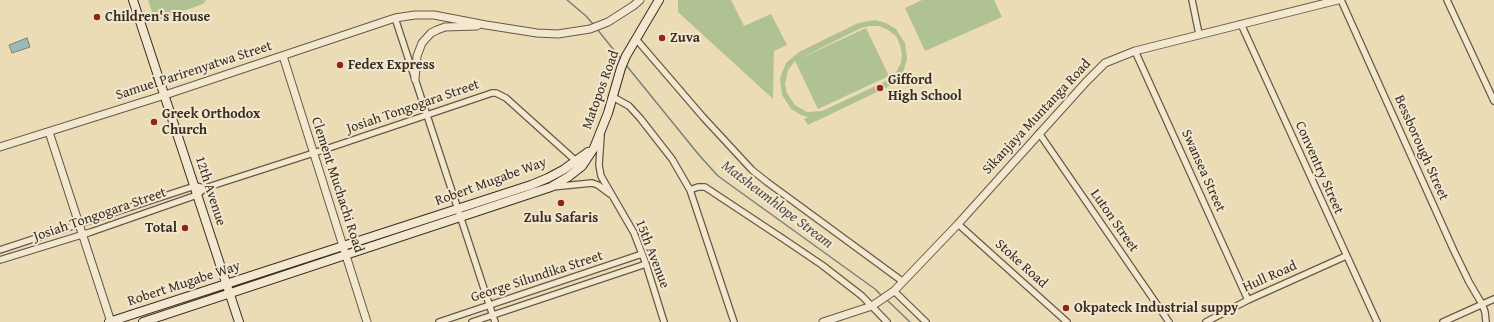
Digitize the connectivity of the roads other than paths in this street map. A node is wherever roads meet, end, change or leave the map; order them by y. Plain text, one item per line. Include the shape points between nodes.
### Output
1 (134, 0) edge
2 (640, 0) edge
3 (659, 0) edge
4 (1192, 0) edge
5 (1338, 0) edge
6 (1341, 0) edge
7 (1448, 0) edge
8 (395, 18) junction
9 (1241, 24) junction
10 (486, 25) junction
11 (1199, 34) junction
12 (636, 39) junction
13 (1135, 51) junction
14 (282, 56) junction
15 (415, 79) junction
16 (165, 94) junction
17 (613, 98) junction
18 (1494, 102) edge
19 (427, 116) junction
20 (49, 132) junction
21 (601, 132) junction
22 (1039, 133) junction
23 (0, 147) edge
24 (594, 148) junction
25 (313, 154) junction
26 (576, 161) junction
27 (195, 186) junction
28 (551, 187) junction
29 (205, 188) junction
30 (690, 190) junction
31 (197, 195) junction
32 (613, 197) junction
33 (458, 209) junction
34 (461, 217) junction
35 (79, 224) junction
36 (958, 224) junction
37 (82, 235) junction
38 (343, 246) junction
39 (0, 250) edge
40 (642, 254) junction
41 (346, 255) junction
42 (1346, 256) junction
43 (0, 260) edge
44 (646, 264) junction
45 (902, 281) junction
46 (226, 284) junction
47 (892, 293) junction
48 (229, 294) junction
49 (1494, 299) edge
50 (1248, 300) junction
51 (1482, 304) junction
52 (489, 305) junction
53 (875, 305) junction
54 (492, 315) junction
55 (110, 322) edge
56 (143, 322) edge
57 (239, 322) edge
58 (367, 322) edge
59 (439, 322) edge
60 (472, 322) edge
61 (495, 322) edge
62 (664, 322) edge
63 (734, 322) edge
64 (823, 322) edge
65 (887, 322) edge
66 (926, 322) edge
67 (1067, 322) edge
68 (1170, 322) edge
69 (1206, 322) edge
70 (1377, 322) edge
71 (1442, 322) edge
72 (1486, 322) edge

1 - 16 main road, 12th Avenue
2 - 10 street via 608,22 590,30 537,33
3 - 12 main road, Matopos Road
4 - 11 street
5 - 9 street, Sikanjaya Muntanga Road
6 - 51 street, Bessborough Street via 1457,257
7 - 18 street
8 - 10 street, Samuel Parirenyatwa Street via 434,15
8 - 14 street, Samuel Parirenyatwa Street
8 - 15 street
9 - 11 street, Sikanjaya Muntanga Road
9 - 42 street, Conventry Street
10 - 15 street via 445,27 431,33 417,56
11 - 13 street, Sikanjaya Muntanga Road
12 - 17 main road, Matopos Road via 621,68
12 - 45 street via 752,170
13 - 22 street, Sikanjaya Muntanga Road via 1105,63
13 - 50 street, Swansea Street
14 - 16 street, Samuel Parirenyatwa Street
14 - 25 street, Clement Muchachi Road
15 - 19 street
16 - 20 street, Samuel Parirenyatwa Street
16 - 27 main road, 12th Avenue
17 - 21 main road, Matopos Road
17 - 30 street via 629,106 644,122 672,159
19 - 25 street, Josiah Tongogara Street
19 - 26 street, Josiah Tongogara Street via 492,93 500,94
19 - 33 street
20 - 23 street, Samuel Parirenyatwa Street
20 - 35 street
21 - 24 main road, Matopos Road
21 - 32 street, 15th Avenue via 598,165
22 - 36 street, Sikanjaya Muntanga Road
22 - 68 street, Luton Street
24 - 26 main road, Robert Mugabe Way
24 - 28 main road, Robert Mugabe Way via 582,166
25 - 29 street, Josiah Tongogara Street
25 - 38 street, Clement Muchachi Road
26 - 33 main road, Robert Mugabe Way via 531,185
27 - 29 street, Josiah Tongogara Street
27 - 31 main road, 12th Avenue
27 - 35 street, Josiah Tongogara Street
28 - 32 street, 15th Avenue via 592,183
28 - 34 main road, Robert Mugabe Way
29 - 31 street, Josiah Tongogara Street
30 - 53 street via 705,187
30 - 63 street
31 - 37 street, Josiah Tongogara Street
31 - 46 main road, 12th Avenue
32 - 40 street, 15th Avenue via 634,233
33 - 34 street
33 - 38 main road, Robert Mugabe Way
34 - 41 main road, Robert Mugabe Way
34 - 52 street
35 - 37 street
35 - 39 street, Josiah Tongogara Street
36 - 45 street, Sikanjaya Muntanga Road
36 - 67 street, Stoke Road
37 - 43 street, Josiah Tongogara Street
37 - 55 street
38 - 41 street, Clement Muchachi Road
38 - 46 main road, Robert Mugabe Way
40 - 44 street, 15th Avenue
40 - 52 street, George Silundika Street
41 - 48 main road, Robert Mugabe Way
41 - 58 street, Clement Muchachi Road
42 - 50 street, Hull Road
42 - 70 street, Conventry Street
44 - 54 street, George Silundika Street
44 - 62 street, 15th Avenue
45 - 47 street, Sikanjaya Muntanga Road
46 - 48 main road, 12th Avenue
46 - 55 main road, Robert Mugabe Way
47 - 53 street, Sikanjaya Muntanga Road
47 - 66 street
48 - 56 main road, Robert Mugabe Way
48 - 57 main road, 12th Avenue
49 - 51 street
50 - 69 street, Hull Road
51 - 71 street
51 - 72 street, Bessborough Street
52 - 54 street
52 - 59 street, George Silundika Street
53 - 64 street, Sikanjaya Muntanga Road
53 - 65 street
54 - 60 street, George Silundika Street
54 - 61 street

